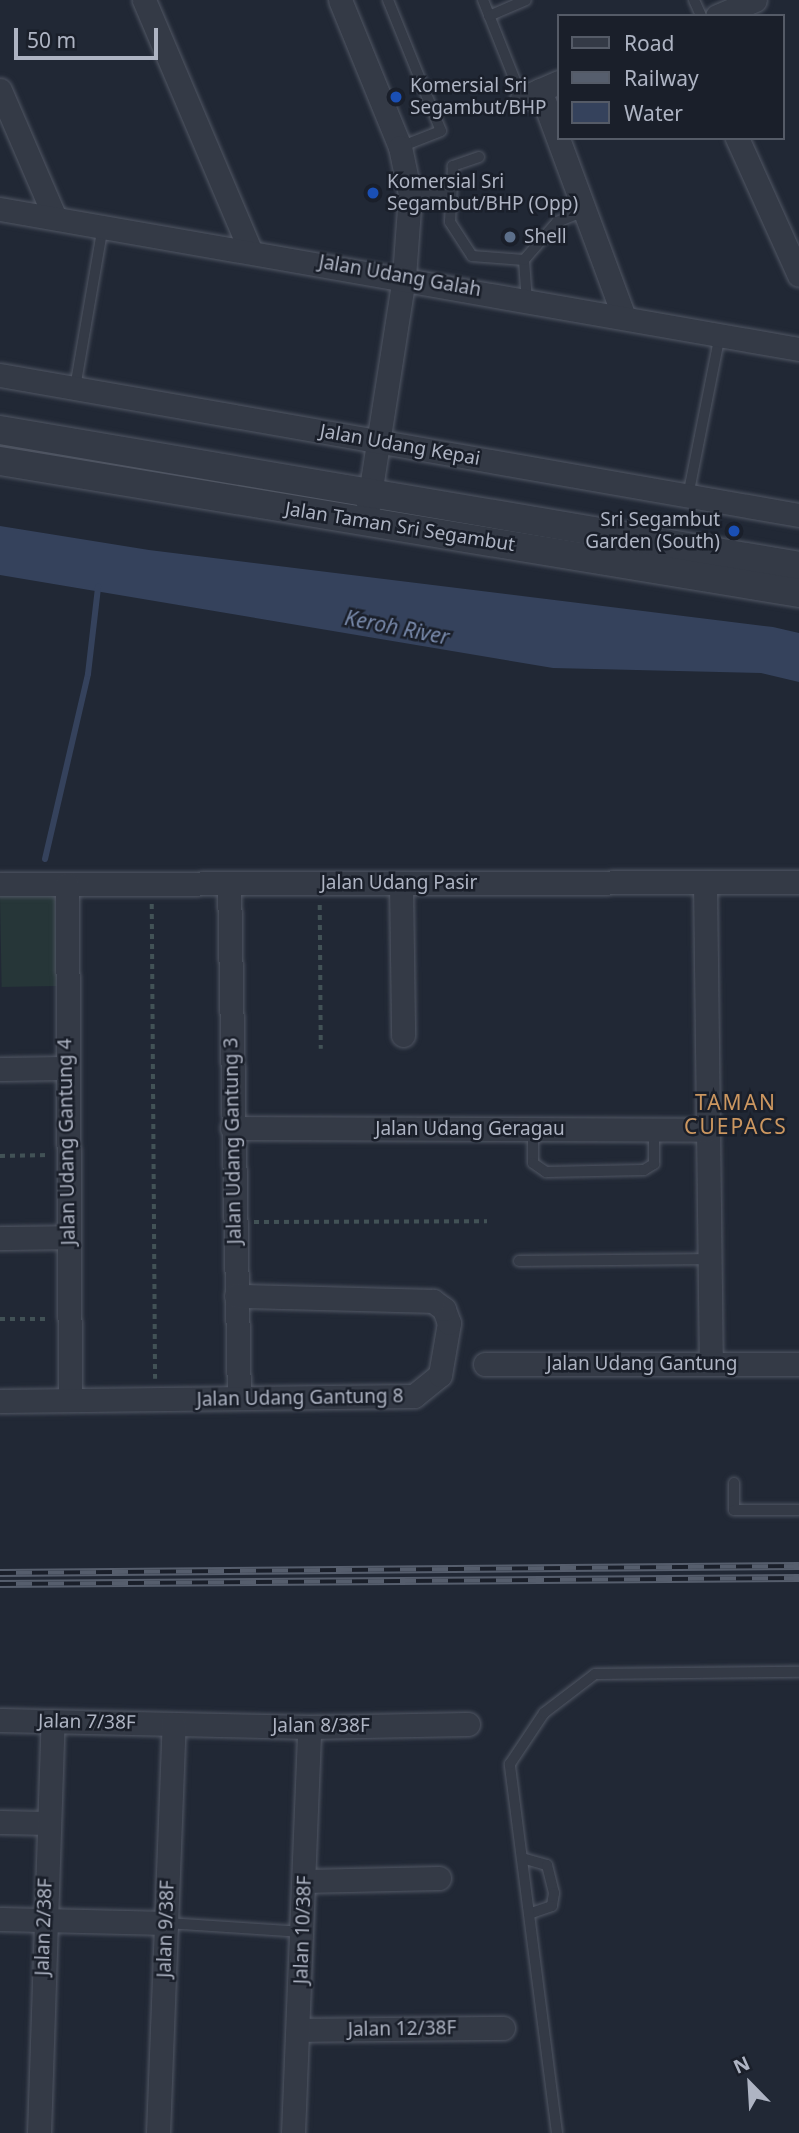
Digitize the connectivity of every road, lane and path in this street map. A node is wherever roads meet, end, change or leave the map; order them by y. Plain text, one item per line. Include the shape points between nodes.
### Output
1 (144, 0) edge
2 (340, 0) edge
3 (388, 0) edge
4 (483, 0) edge
5 (526, 0) edge
6 (755, 0) edge
7 (722, 14) edge
8 (489, 16) junction
9 (0, 90) edge
10 (540, 90) edge
11 (558, 137) edge
12 (559, 140) edge
13 (738, 140) edge
14 (400, 147) junction
15 (480, 157) dead end
16 (449, 194) junction
17 (411, 195) junction
18 (0, 209) edge
19 (586, 210) junction
20 (55, 218) junction
21 (103, 226) junction
22 (250, 250) junction
23 (524, 260) junction
24 (799, 275) edge
25 (404, 277) junction
26 (527, 299) junction
27 (624, 317) junction
28 (720, 335) junction
29 (799, 349) edge
30 (0, 375) edge
31 (75, 388) junction
32 (0, 430) edge
33 (377, 441) junction
34 (0, 461) edge
35 (370, 491) junction
36 (688, 496) junction
37 (799, 515) edge
38 (366, 521) junction
39 (799, 566) edge
40 (799, 593) edge
41 (705, 882) junction
42 (799, 882) edge
43 (151, 883) junction
44 (229, 883) junction
45 (320, 883) junction
46 (401, 883) junction
47 (0, 884) edge
48 (67, 884) junction
49 (403, 1035) dead end
50 (321, 1049) dead end
51 (65, 1068) junction
52 (0, 1069) edge
53 (232, 1128) junction
54 (533, 1130) junction
55 (654, 1130) junction
56 (709, 1130) junction
57 (66, 1155) junction
58 (0, 1156) edge
59 (487, 1221) dead end
60 (234, 1223) junction
61 (68, 1237) junction
62 (0, 1238) edge
63 (710, 1259) junction
64 (519, 1261) dead end
65 (236, 1296) junction
66 (0, 1319) edge
67 (69, 1319) junction
68 (485, 1364) dead end
69 (711, 1364) junction
70 (799, 1364) edge
71 (239, 1398) junction
72 (155, 1399) junction
73 (71, 1400) junction
74 (0, 1401) edge
75 (734, 1483) dead end
76 (799, 1510) edge
77 (799, 1672) edge
78 (0, 1720) edge
79 (53, 1721) junction
80 (174, 1724) junction
81 (468, 1724) dead end
82 (309, 1727) junction
83 (0, 1822) edge
84 (48, 1823) junction
85 (522, 1858) junction
86 (439, 1878) dead end
87 (305, 1881) junction
88 (529, 1914) junction
89 (0, 1919) edge
90 (43, 1920) junction
91 (167, 1923) junction
92 (303, 1932) junction
93 (503, 2028) dead end
94 (300, 2030) junction
95 (39, 2133) edge
96 (158, 2133) edge
97 (293, 2133) edge
98 (557, 2133) edge

1 - 22 street
2 - 14 street
3 - 14 lane via 440,131
4 - 8 lane
5 - 8 lane
6 - 7 street
8 - 10 lane
9 - 20 street
10 - 11 street
12 - 19 street
13 - 24 street
14 - 17 street
15 - 16 lane via 453,166
16 - 17 lane
16 - 23 lane via 450,222 472,256
17 - 25 street
18 - 20 street, Jalan Udang Galah
19 - 23 lane via 556,222
19 - 27 street
20 - 21 street, Jalan Udang Galah
21 - 22 street, Jalan Udang Galah
21 - 31 lane
22 - 25 street, Jalan Udang Galah
23 - 26 lane
25 - 26 street, Jalan Udang Galah
25 - 33 street
26 - 27 street, Jalan Udang Galah
27 - 28 street, Jalan Udang Galah
28 - 29 street, Jalan Udang Galah
28 - 36 lane
30 - 31 street, Jalan Udang Kepai
31 - 33 street, Jalan Udang Kepai
32 - 35 street, Jalan Taman Sri Segambut
33 - 35 street
33 - 36 street, Jalan Udang Kepai
34 - 38 street, Jalan Taman Sri Segambut
35 - 38 street
35 - 39 street, Jalan Taman Sri Segambut
36 - 37 street, Jalan Udang Kepai
38 - 40 street, Jalan Taman Sri Segambut
41 - 42 street, Jalan Udang Pasir
41 - 46 street, Jalan Udang Pasir
41 - 56 street
43 - 44 street, Jalan Udang Pasir
43 - 48 street, Jalan Udang Pasir
43 - 72 path
44 - 45 street, Jalan Udang Pasir
44 - 53 street, Jalan Udang Gantung 3
45 - 46 street, Jalan Udang Pasir
45 - 50 path
46 - 49 street
47 - 48 street, Jalan Udang Pasir
48 - 51 street, Jalan Udang Gantung 4
51 - 52 street
51 - 57 street, Jalan Udang Gantung 4
53 - 54 street, Jalan Udang Geragau
53 - 60 street, Jalan Udang Gantung 3
54 - 55 street, Jalan Udang Geragau
54 - 55 lane via 533,1163 546,1171 644,1170 654,1164
55 - 56 street, Jalan Udang Geragau
56 - 63 street
57 - 58 path
57 - 61 street, Jalan Udang Gantung 4
59 - 60 path
60 - 65 street, Jalan Udang Gantung 3
61 - 62 street
61 - 67 street, Jalan Udang Gantung 4
63 - 64 lane
63 - 69 street
65 - 71 street, Jalan Udang Gantung 3
65 - 71 street, Jalan Udang Gantung 8 via 433,1301 444,1308 449,1323 440,1375 414,1396
66 - 67 path
67 - 73 street, Jalan Udang Gantung 4
68 - 69 street, Jalan Udang Gantung
69 - 70 street, Jalan Udang Gantung
71 - 72 street, Jalan Udang Gantung 8
72 - 73 street, Jalan Udang Gantung 8
73 - 74 street, Jalan Udang Gantung 8
75 - 76 lane via 734,1510
77 - 85 lane via 595,1674 544,1713 510,1764
78 - 79 street, Jalan 7/38F
79 - 80 street, Jalan 7/38F
79 - 84 street, Jalan 2/38F
80 - 82 street, Jalan 8/38F
80 - 91 street, Jalan 9/38F
81 - 82 street, Jalan 8/38F
82 - 87 street, Jalan 10/38F
83 - 84 street
84 - 90 street, Jalan 2/38F
85 - 88 lane
85 - 88 lane via 547,1865 554,1893 552,1906
86 - 87 street
87 - 92 street, Jalan 10/38F
88 - 98 lane
89 - 90 street
90 - 91 street
90 - 95 street, Jalan 2/38F
91 - 92 lane
91 - 96 street, Jalan 9/38F
92 - 94 street, Jalan 10/38F
93 - 94 street, Jalan 12/38F
94 - 97 street, Jalan 10/38F

